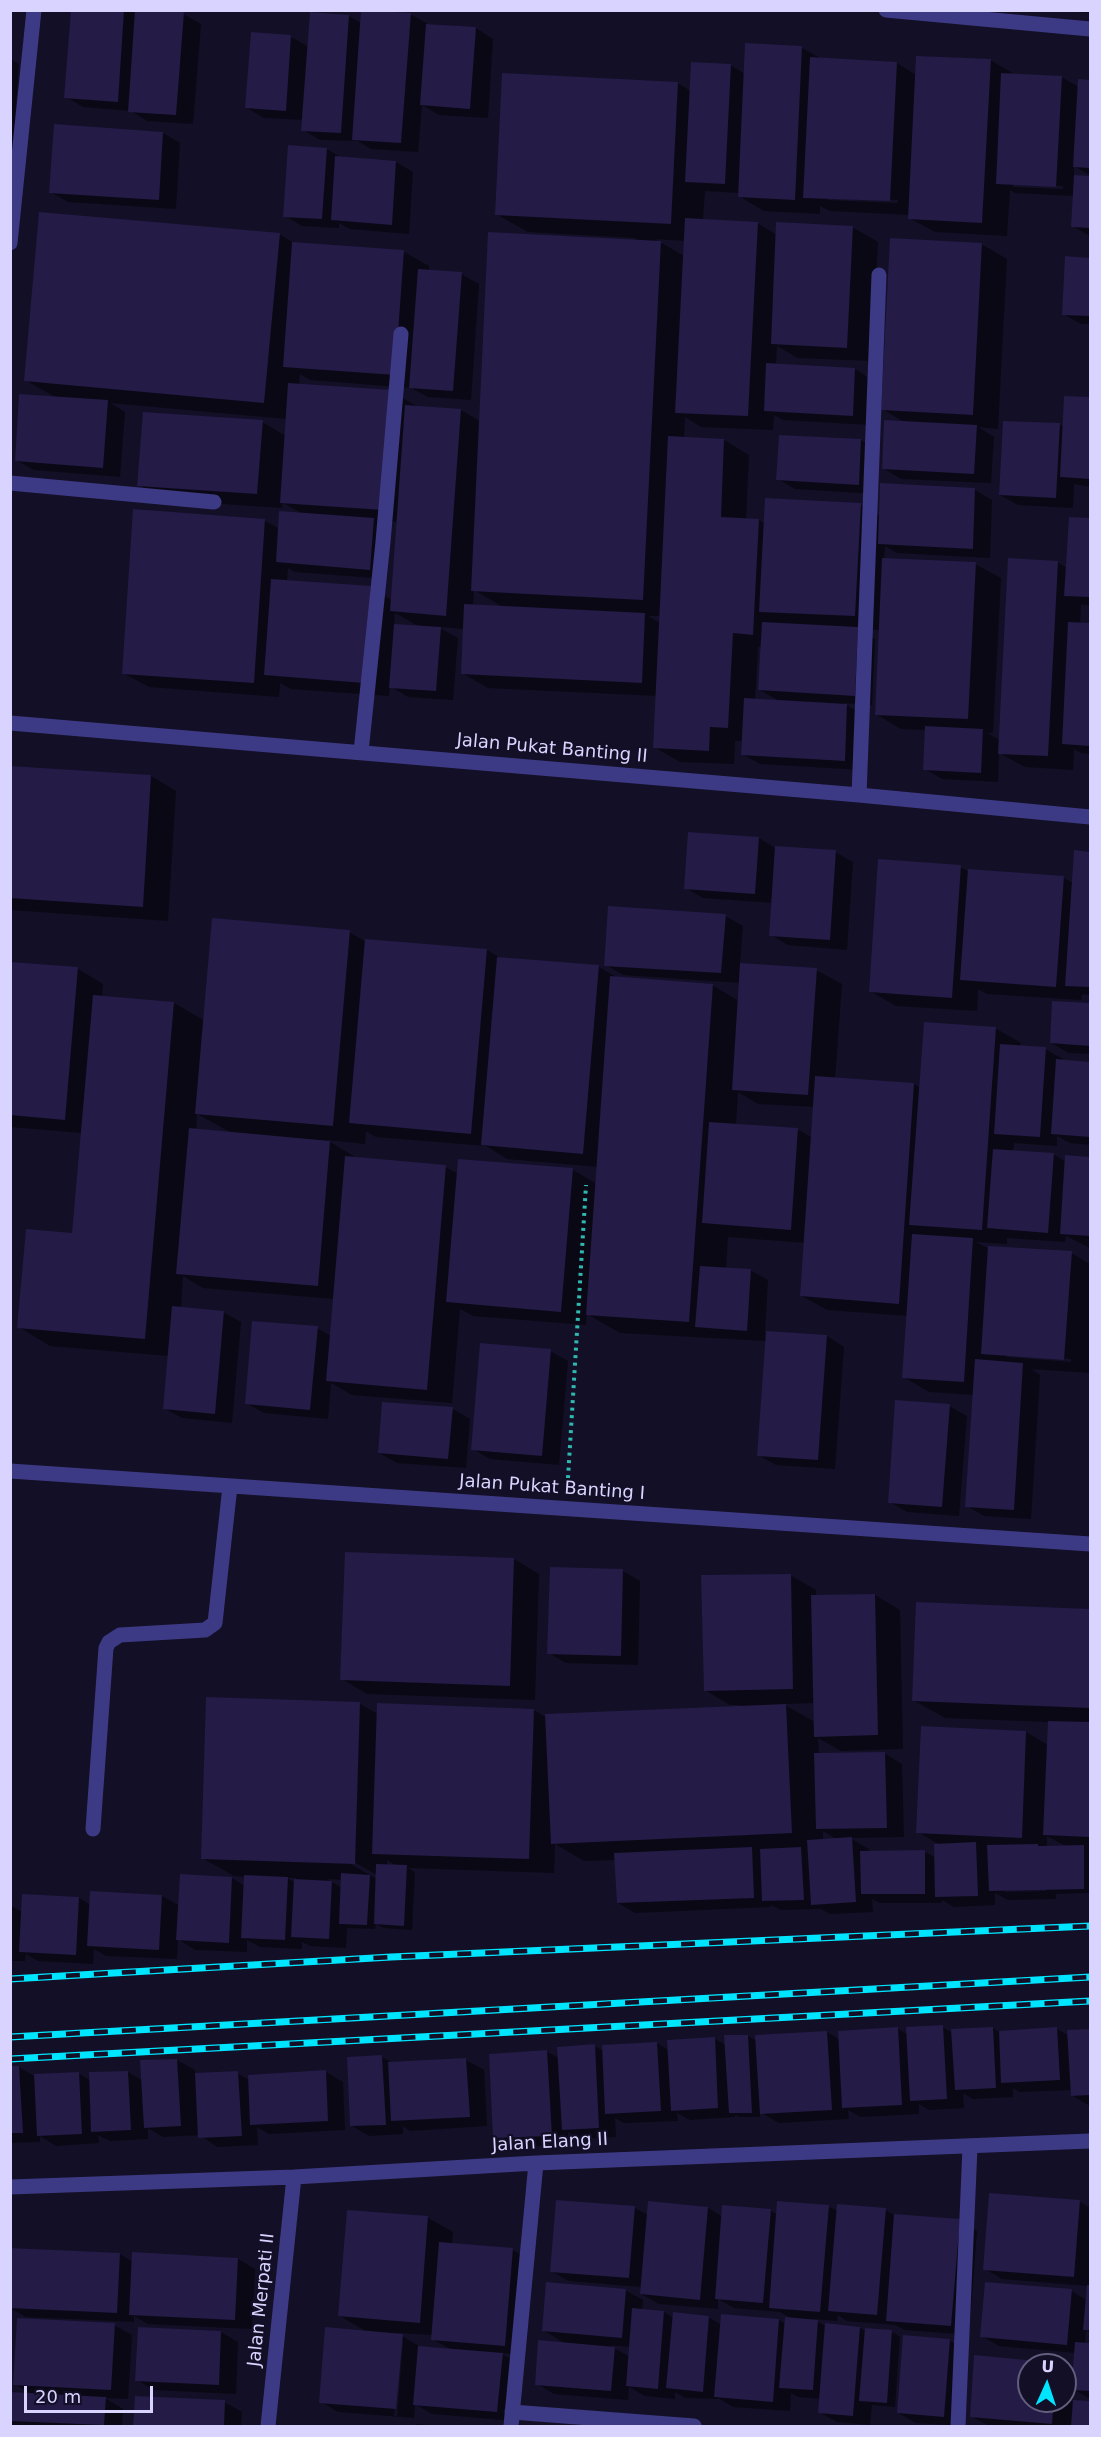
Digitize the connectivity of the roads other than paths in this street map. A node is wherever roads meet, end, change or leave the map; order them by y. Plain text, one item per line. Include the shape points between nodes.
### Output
1 (34, 10) edge
2 (886, 10) edge
3 (916, 12) edge
4 (1090, 29) edge
5 (10, 243) edge
6 (879, 275) dead end
7 (401, 333) dead end
8 (10, 483) edge
9 (214, 502) dead end
10 (10, 723) edge
11 (361, 752) junction
12 (859, 795) junction
13 (1090, 817) edge
14 (10, 1471) edge
15 (230, 1486) junction
16 (1090, 1544) edge
17 (93, 1829) dead end
18 (1090, 2140) edge
19 (970, 2147) junction
20 (536, 2163) junction
21 (294, 2177) junction
22 (10, 2187) edge
23 (511, 2419) edge
24 (268, 2427) edge
25 (694, 2427) edge
26 (958, 2427) edge

1 - 5 street
2 - 3 street
3 - 4 street
6 - 12 street
7 - 11 street
8 - 9 street
10 - 11 street, Jalan Pukat Banting II
11 - 12 street, Jalan Pukat Banting II
12 - 13 street, Jalan Pukat Banting II
14 - 15 street, Jalan Pukat Banting I
15 - 16 street, Jalan Pukat Banting I
15 - 17 street via 215,1623 208,1629 120,1635 106,1648
18 - 19 street, Jalan Elang II
19 - 20 street, Jalan Elang II
19 - 26 street
20 - 21 street, Jalan Elang II
20 - 23 street
21 - 22 street, Jalan Elang II
21 - 24 street, Jalan Merpati II
23 - 25 street

